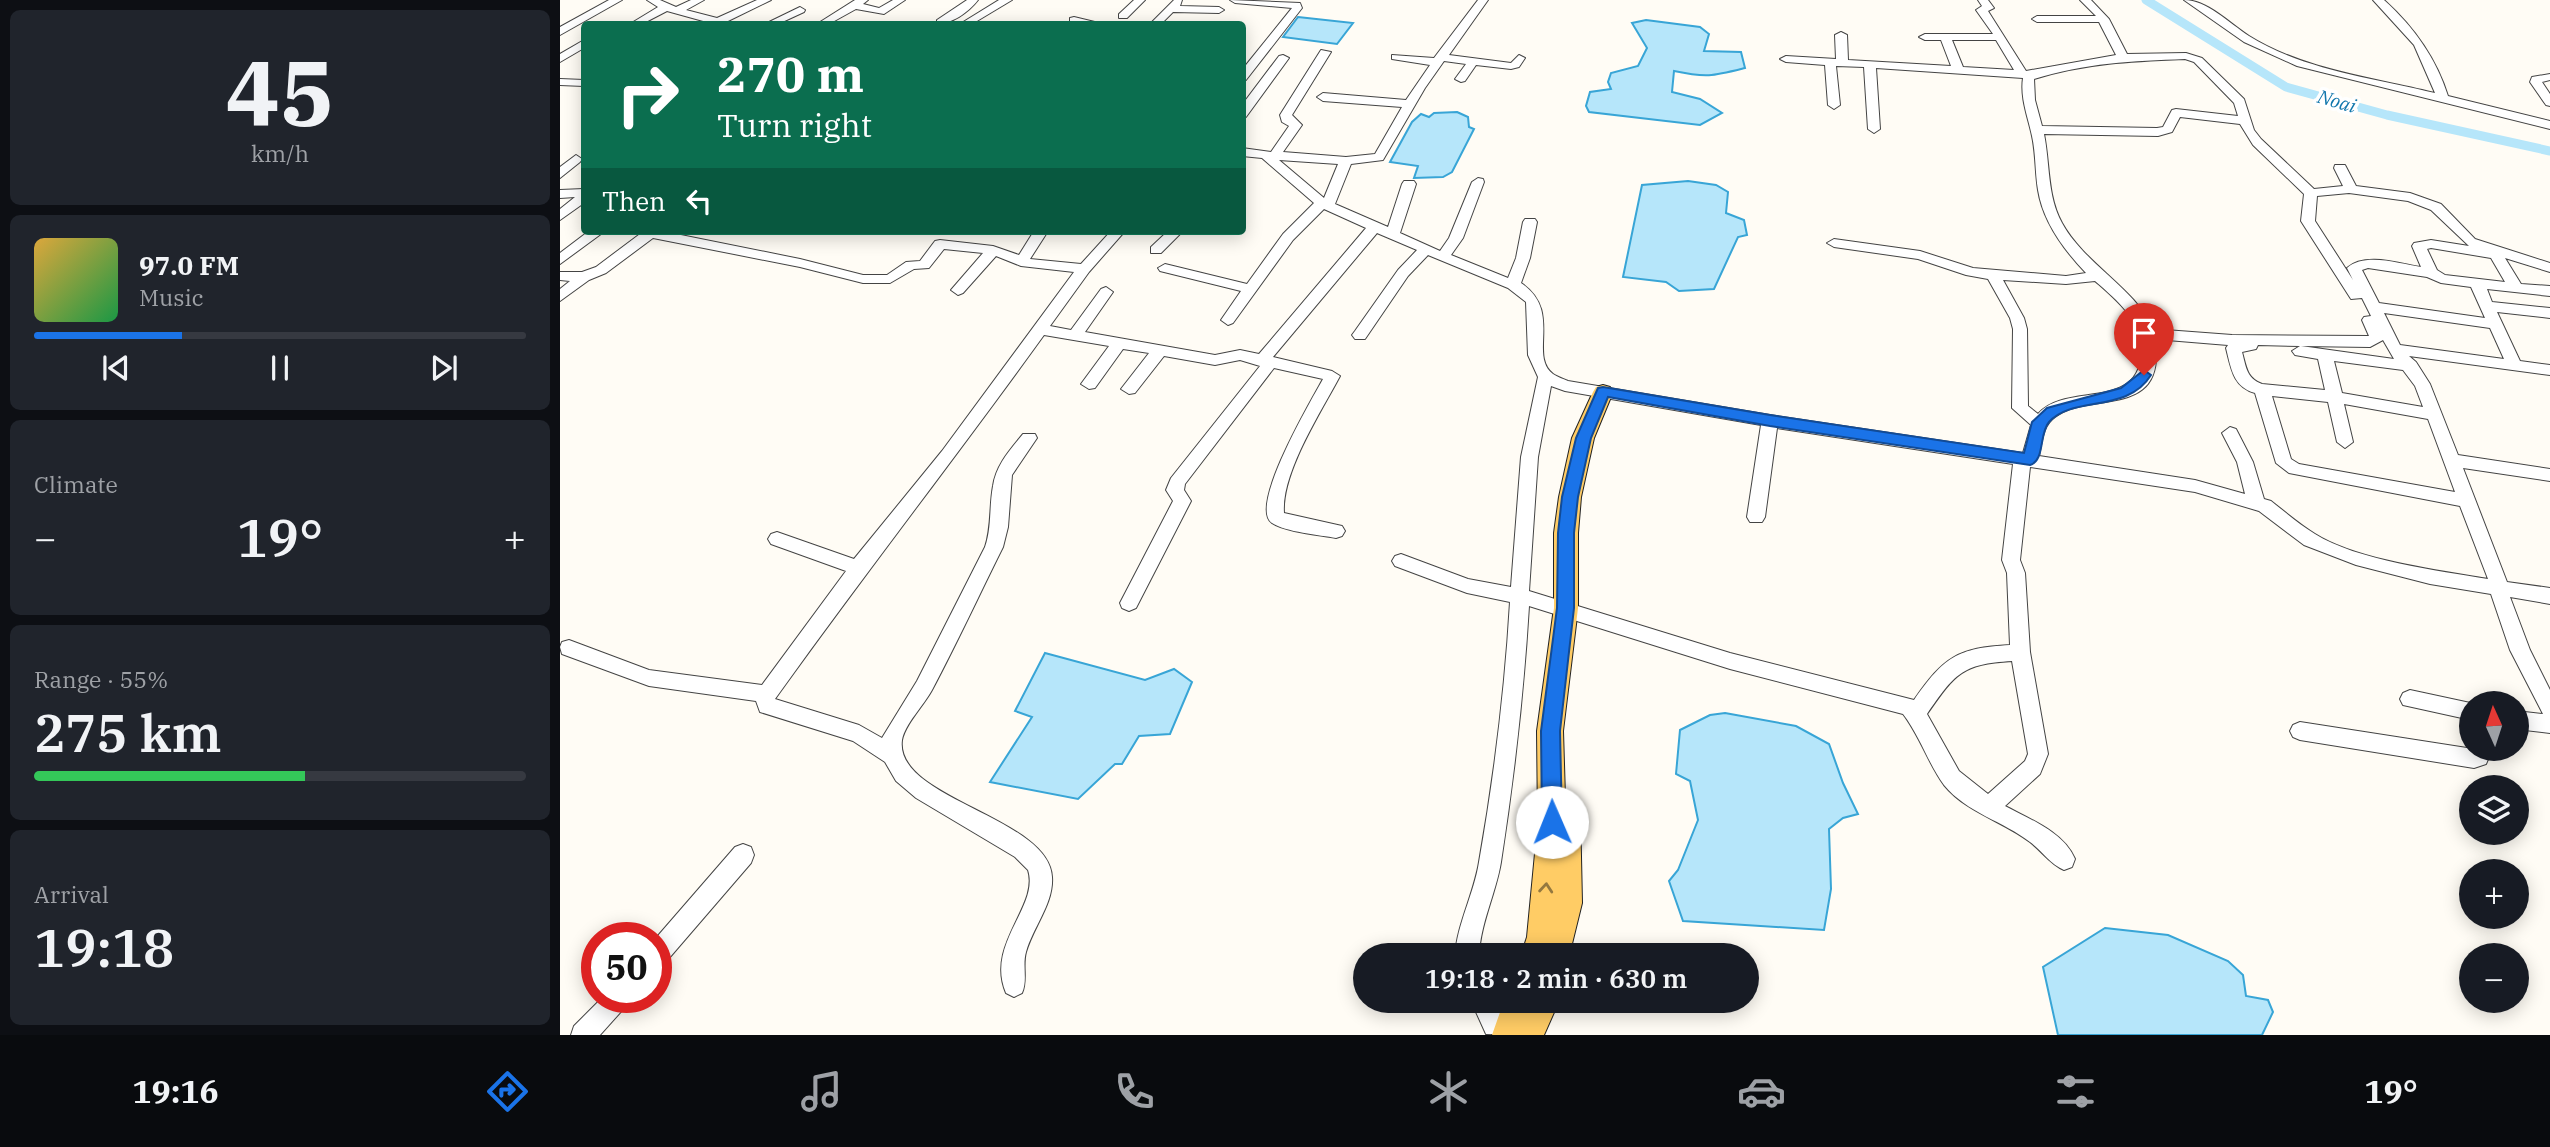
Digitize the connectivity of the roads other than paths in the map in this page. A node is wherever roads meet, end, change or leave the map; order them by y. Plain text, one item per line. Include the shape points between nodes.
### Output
1 (617, 0) edge
2 (652, 0) edge
3 (698, 0) edge
4 (766, 0) edge
5 (900, 0) edge
6 (973, 0) edge
7 (1007, 0) edge
8 (1139, 0) edge
9 (1180, 0) edge
10 (1235, 0) edge
11 (1256, 0) edge
12 (1483, 0) edge
13 (1983, 0) edge
14 (2085, 0) edge
15 (2189, 0) edge
16 (2378, 0) edge
17 (858, 2) edge
18 (1171, 9) junction
19 (672, 10) junction
20 (800, 10) dead end
21 (1219, 10) dead end
22 (1123, 16) dead end
23 (2038, 19) dead end
24 (2104, 19) junction
25 (1074, 20) dead end
26 (643, 21) edge
27 (654, 21) edge
28 (714, 21) edge
29 (726, 21) edge
30 (776, 21) edge
31 (827, 21) edge
32 (942, 21) edge
33 (970, 21) edge
34 (1080, 21) edge
35 (1158, 21) edge
36 (560, 32) edge
37 (1841, 36) dead end
38 (1925, 37) dead end
39 (1945, 37) junction
40 (2000, 37) junction
41 (581, 45) edge
42 (1325, 51) dead end
43 (1396, 57) dead end
44 (1283, 58) dead end
45 (1519, 58) dead end
46 (2122, 58) junction
47 (560, 59) edge
48 (1438, 59) junction
49 (1786, 59) dead end
50 (1473, 61) junction
51 (1836, 63) junction
52 (1870, 65) junction
53 (1958, 71) junction
54 (1246, 73) edge
55 (2027, 74) junction
56 (2550, 77) edge
57 (1461, 79) dead end
58 (560, 82) edge
59 (581, 83) edge
60 (1323, 97) dead end
61 (2443, 99) junction
62 (2550, 102) edge
63 (1410, 104) junction
64 (1834, 105) dead end
65 (1246, 109) edge
66 (2246, 121) junction
67 (2550, 125) edge
68 (1874, 130) dead end
69 (2037, 130) junction
70 (1259, 154) edge
71 (576, 159) dead end
72 (1346, 161) junction
73 (2340, 168) dead end
74 (560, 174) edge
75 (1478, 182) dead end
76 (1409, 184) dead end
77 (2352, 190) junction
78 (2311, 193) junction
79 (560, 194) edge
80 (581, 194) edge
81 (581, 198) edge
82 (1325, 204) junction
83 (560, 216) edge
84 (1530, 222) dead end
85 (1375, 227) junction
86 (593, 235) edge
87 (648, 235) edge
88 (666, 235) edge
89 (1038, 235) edge
90 (1114, 235) edge
91 (1171, 235) edge
92 (1392, 235) junction
93 (960, 238) edge
94 (1835, 243) dead end
95 (993, 250) junction
96 (1156, 250) dead end
97 (1425, 250) junction
98 (1443, 257) junction
99 (560, 260) edge
100 (1020, 260) junction
101 (1165, 268) dead end
102 (2550, 268) edge
103 (1084, 269) junction
104 (2431, 273) junction
105 (1993, 275) junction
106 (560, 276) edge
107 (2098, 276) junction
108 (584, 277) junction
109 (2477, 284) junction
110 (1513, 285) junction
111 (2516, 288) junction
112 (1250, 289) junction
113 (958, 290) dead end
114 (2550, 291) edge
115 (1106, 292) dead end
116 (560, 296) edge
117 (2488, 306) junction
118 (2372, 307) junction
119 (2550, 313) edge
120 (1228, 320) dead end
121 (2497, 324) junction
122 (1040, 329) junction
123 (2148, 334) junction
124 (1075, 335) junction
125 (1360, 335) dead end
126 (1119, 343) junction
127 (2395, 349) junction
128 (1160, 350) junction
129 (2325, 355) junction
130 (1266, 362) junction
131 (2411, 366) junction
132 (2515, 366) junction
133 (2550, 370) edge
134 (1546, 377) junction
135 (1089, 384) dead end
136 (1129, 389) dead end
137 (2262, 389) junction
138 (1611, 393) junction
139 (2335, 397) junction
140 (2435, 415) junction
141 (1770, 421) junction
142 (2039, 422) junction
143 (2230, 433) dead end
144 (1029, 438) dead end
145 (2345, 442) dead end
146 (2026, 459) junction
147 (2451, 460) junction
148 (2550, 475) edge
149 (2467, 501) junction
150 (2256, 502) junction
151 (1756, 517) dead end
152 (1336, 531) dead end
153 (777, 539) dead end
154 (1401, 561) dead end
155 (858, 568) junction
156 (2499, 588) junction
157 (1520, 596) junction
158 (2550, 596) edge
159 (1129, 603) dead end
160 (1572, 610) junction
161 (569, 648) dead end
162 (2020, 652) junction
163 (767, 694) junction
164 (2410, 699) dead end
165 (2550, 708) edge
166 (2459, 709) edge
167 (1916, 714) junction
168 (2529, 722) edge
169 (2550, 724) edge
170 (2300, 731) dead end
171 (890, 755) junction
172 (2459, 757) edge
173 (1988, 808) junction
174 (743, 855) dead end
175 (2064, 859) dead end
176 (672, 937) edge
177 (1467, 943) edge
178 (1540, 943) edge
179 (1557, 943) edge
180 (1014, 985) dead end
181 (604, 1013) edge
182 (1489, 1013) edge
183 (1518, 1013) edge
184 (1533, 1013) edge
185 (1515, 1034) edge
186 (583, 1035) edge

1 - 36 street
2 - 19 street
3 - 19 street
4 - 29 street
5 - 17 street via 880,12
6 - 32 street
7 - 33 street
8 - 22 street
9 - 18 street
10 - 11 street
11 - 54 street via 1297,8
12 - 48 street
13 - 40 street via 1989,8 1981,10
14 - 24 street
15 - 61 street via 2275,54
16 - 61 street via 2426,53
17 - 31 street
18 - 21 street
18 - 35 street
19 - 26 street
19 - 27 street
19 - 28 street
20 - 30 street
23 - 24 street
24 - 46 street
25 - 34 street
37 - 51 street
38 - 39 street
39 - 40 street
39 - 53 street
40 - 55 street
41 - 47 street
42 - 70 street via 1286,115 1296,125
43 - 48 street
44 - 65 street
45 - 50 street via 1511,66
46 - 55 street
46 - 66 street via 2194,58 2240,102
48 - 50 street
48 - 63 street
49 - 51 street
50 - 57 street
51 - 52 street
51 - 64 street
52 - 53 street
52 - 68 street
53 - 55 street
55 - 69 street
56 - 62 street via 2536,82
58 - 59 street
60 - 63 street
61 - 67 street
63 - 72 street via 1379,157
66 - 69 street via 2176,113 2168,129 2147,134
66 - 78 street via 2257,142
69 - 107 street via 2050,213
70 - 72 street
70 - 82 street
71 - 74 street
72 - 82 street
73 - 77 street
75 - 98 street via 1457,238
76 - 92 street
77 - 78 street
77 - 102 street via 2425,202 2447,216 2470,242
78 - 123 street via 2308,220 2377,334 2375,341
79 - 80 street
81 - 83 street
82 - 85 street
82 - 112 street via 1288,237
84 - 110 street
85 - 92 street
85 - 130 street
86 - 99 street
87 - 108 street
88 - 93 street via 863,279 890,279 911,265 924,265 940,244
89 - 100 street
90 - 103 street
91 - 96 street
92 - 97 street
93 - 95 street
94 - 105 street via 1920,254
95 - 100 street
95 - 113 street
97 - 98 street
97 - 125 street via 1403,273
98 - 110 street
100 - 103 street
101 - 112 street
103 - 122 street
104 - 109 street via 2441,279
104 - 111 street via 2421,244 2499,257
104 - 118 street via 2356,265
105 - 107 street via 2066,280
105 - 142 street via 2020,329 2020,408
106 - 108 street
107 - 123 street via 2131,305
108 - 116 street
109 - 111 street
109 - 117 street
110 - 134 street via 1533,301 1536,355
111 - 114 street
112 - 120 street
115 - 124 street
117 - 119 street
117 - 121 street
118 - 121 street
118 - 127 street
121 - 132 street
122 - 124 street
122 - 155 street
123 - 142 street via 2148,366 2138,384 2108,398 2063,406
124 - 126 street
126 - 128 street
126 - 135 street
127 - 131 street
127 - 132 street
128 - 130 street via 1215,360 1240,355
128 - 136 street
129 - 131 street
129 - 137 street via 2236,346 2243,382
129 - 139 street
130 - 152 street via 1332,376 1283,475 1273,508 1279,519
130 - 159 street via 1177,482 1175,490 1182,501
131 - 140 street
132 - 133 street
134 - 138 street via 1565,386
134 - 157 street via 1535,412 1523,503
137 - 139 street
137 - 149 street via 2284,463 2295,469
138 - 141 street
138 - 160 main road via 1583,438 1570,497 1566,533
139 - 140 street
139 - 145 street
140 - 147 street
141 - 146 street
141 - 151 street
142 - 146 street
143 - 150 street via 2245,462
144 - 171 street via 1004,476 999,535 924,687 892,736
146 - 150 street via 2195,486
146 - 162 street via 2011,560 2016,573
147 - 148 street
147 - 149 street
149 - 156 street
150 - 156 street via 2330,549 2430,577
153 - 155 street
154 - 157 street via 1467,586
155 - 163 street
156 - 158 street
156 - 165 street via 2509,625
157 - 160 street
157 - 177 street via 1489,867
160 - 167 street via 1730,661 1900,703
178 -> 160 main road via 1552,822 1550,731
160 - 179 main road via 1565,725 1567,903
161 - 163 street via 649,678
162 - 167 street via 1976,655 1943,675
162 - 173 street via 2037,761
163 - 171 street via 767,706 859,734
164 - 166 street
167 - 173 street via 1952,778
168 - 169 street
170 - 172 street
171 - 180 street via 899,769 940,803 992,830 1038,863 1037,900 1010,964
173 - 175 street via 2037,834
174 - 176 street
181 - 186 street
182 - 185 street via 1495,1025
183 - 185 main road
184 - 185 main road

